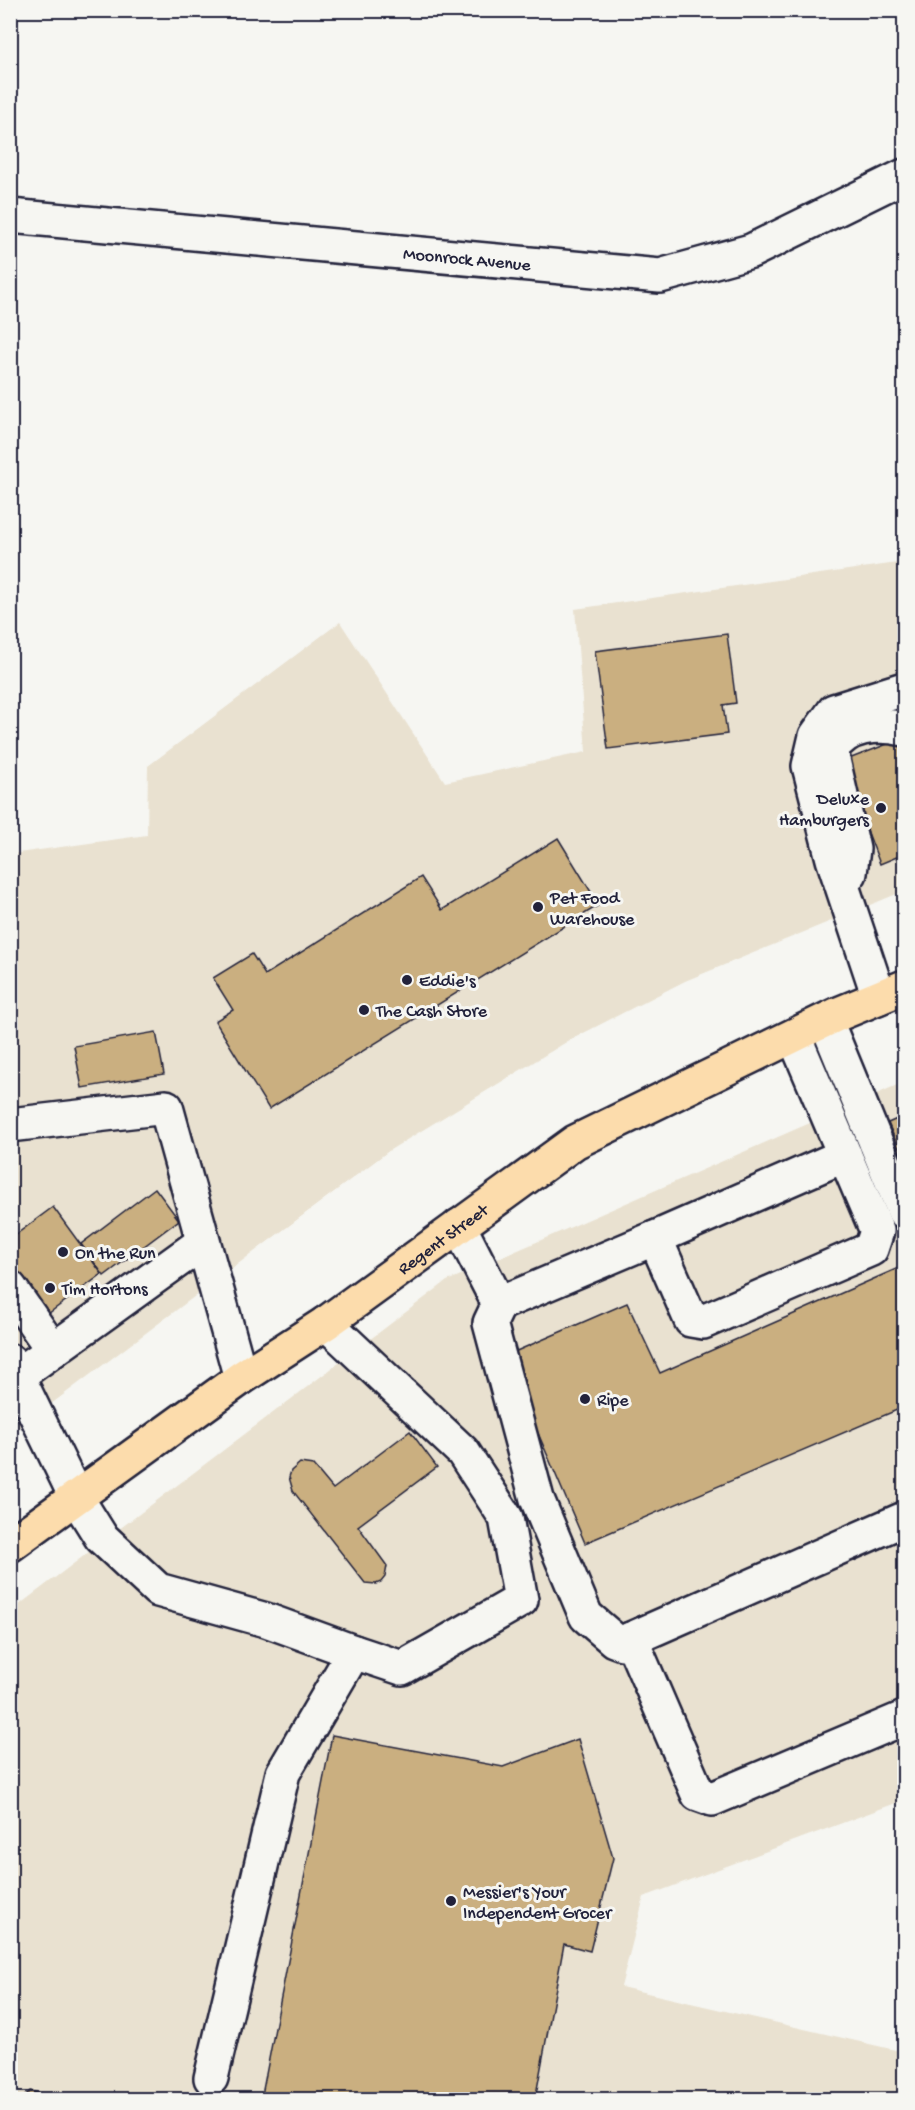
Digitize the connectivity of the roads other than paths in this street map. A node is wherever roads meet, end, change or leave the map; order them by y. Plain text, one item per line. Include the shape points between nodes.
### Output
1 (904, 176) edge
2 (10, 216) edge
3 (904, 689) edge
4 (904, 729) edge
5 (847, 900) junction
6 (892, 992) edge
7 (826, 1021) junction
8 (794, 1036) junction
9 (10, 1125) edge
10 (844, 1155) junction
11 (904, 1211) edge
12 (459, 1226) junction
13 (655, 1238) junction
14 (202, 1243) junction
15 (10, 1288) edge
16 (499, 1304) junction
17 (326, 1323) junction
18 (53, 1350) junction
19 (14, 1369) edge
20 (241, 1378) junction
21 (76, 1497) junction
22 (904, 1519) edge
23 (10, 1545) edge
24 (631, 1639) junction
25 (354, 1652) junction
26 (904, 1718) edge
27 (211, 2078) dead end

1 - 2 street, Moonrock Avenue via 751,251 660,276
3 - 5 street via 834,711 816,736 809,766
4 - 5 street via 879,725 856,730 837,740 831,751 853,849
5 - 6 street
6 - 7 main road, Regent Street
7 - 8 main road, Regent Street
7 - 11 street
8 - 10 street
8 - 12 main road, Regent Street via 575,1142
9 - 14 street via 166,1107
10 - 13 street
10 - 13 street via 877,1231 871,1249 703,1322 691,1320
12 - 16 street
12 - 17 main road, Regent Street
13 - 16 street
14 - 18 street
14 - 20 street
15 - 18 street
16 - 24 street via 490,1323 537,1499 585,1616 614,1640 622,1643
17 - 20 main road, Regent Street
17 - 25 street via 463,1452 506,1518 521,1600 402,1668
18 - 19 street
19 - 21 street
20 - 21 main road, Regent Street
21 - 23 main road, Regent Street
21 - 25 street via 101,1537 158,1590 266,1620
22 - 24 street
24 - 26 street via 698,1794 712,1799
25 - 27 street via 284,1773

